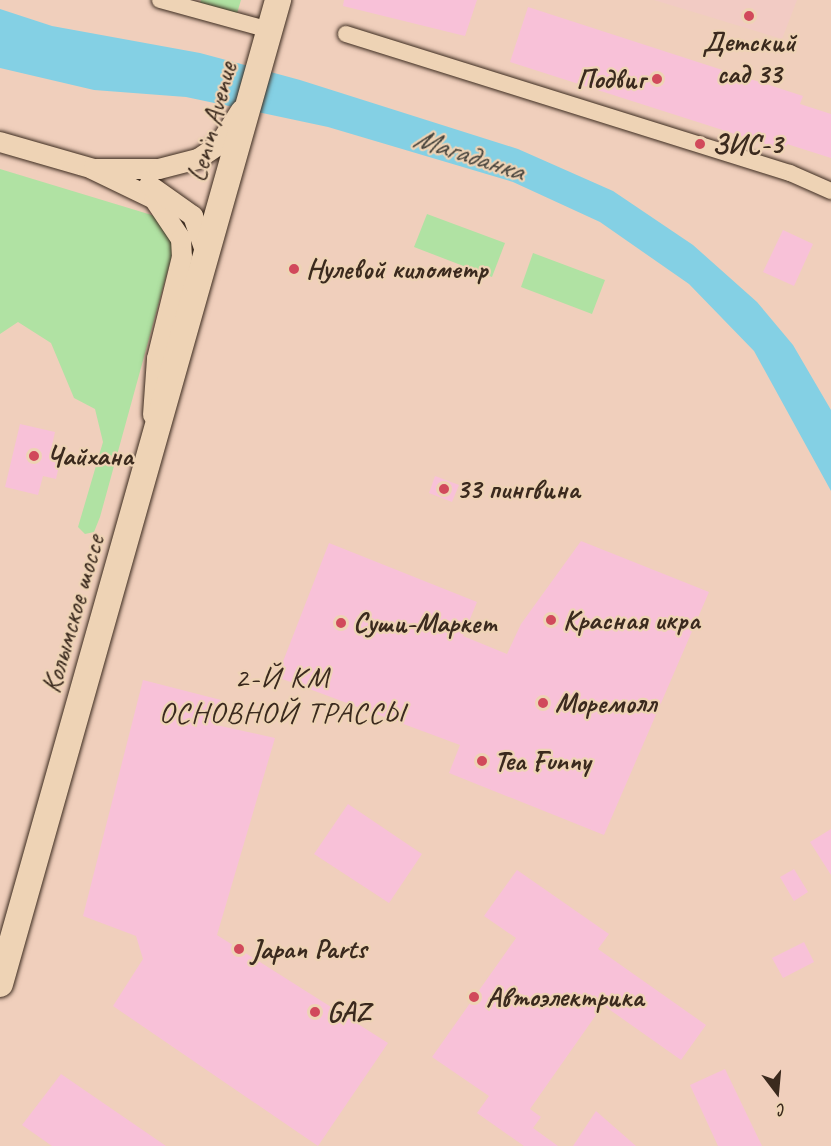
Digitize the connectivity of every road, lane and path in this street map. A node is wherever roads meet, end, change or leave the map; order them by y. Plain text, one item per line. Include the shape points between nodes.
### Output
1 (160, 0) edge
2 (278, 0) edge
3 (346, 33) dead end
4 (268, 36) junction
5 (0, 142) edge
6 (229, 144) junction
7 (92, 169) junction
8 (831, 191) edge
9 (207, 261) junction
10 (151, 458) junction
11 (0, 984) edge

1 - 4 street
2 - 4 main road, Lenin Avenue
3 - 8 street via 790,173
4 - 6 main road, Lenin Avenue via 254,90
5 - 7 street
6 - 7 street via 198,159 159,169
6 - 9 main road, Lenin Avenue
7 - 9 street via 140,181 180,203 198,225
7 - 10 street via 154,199 181,239 182,257 157,359
9 - 10 main road, Колымское шоссе
10 - 11 main road, Колымское шоссе

